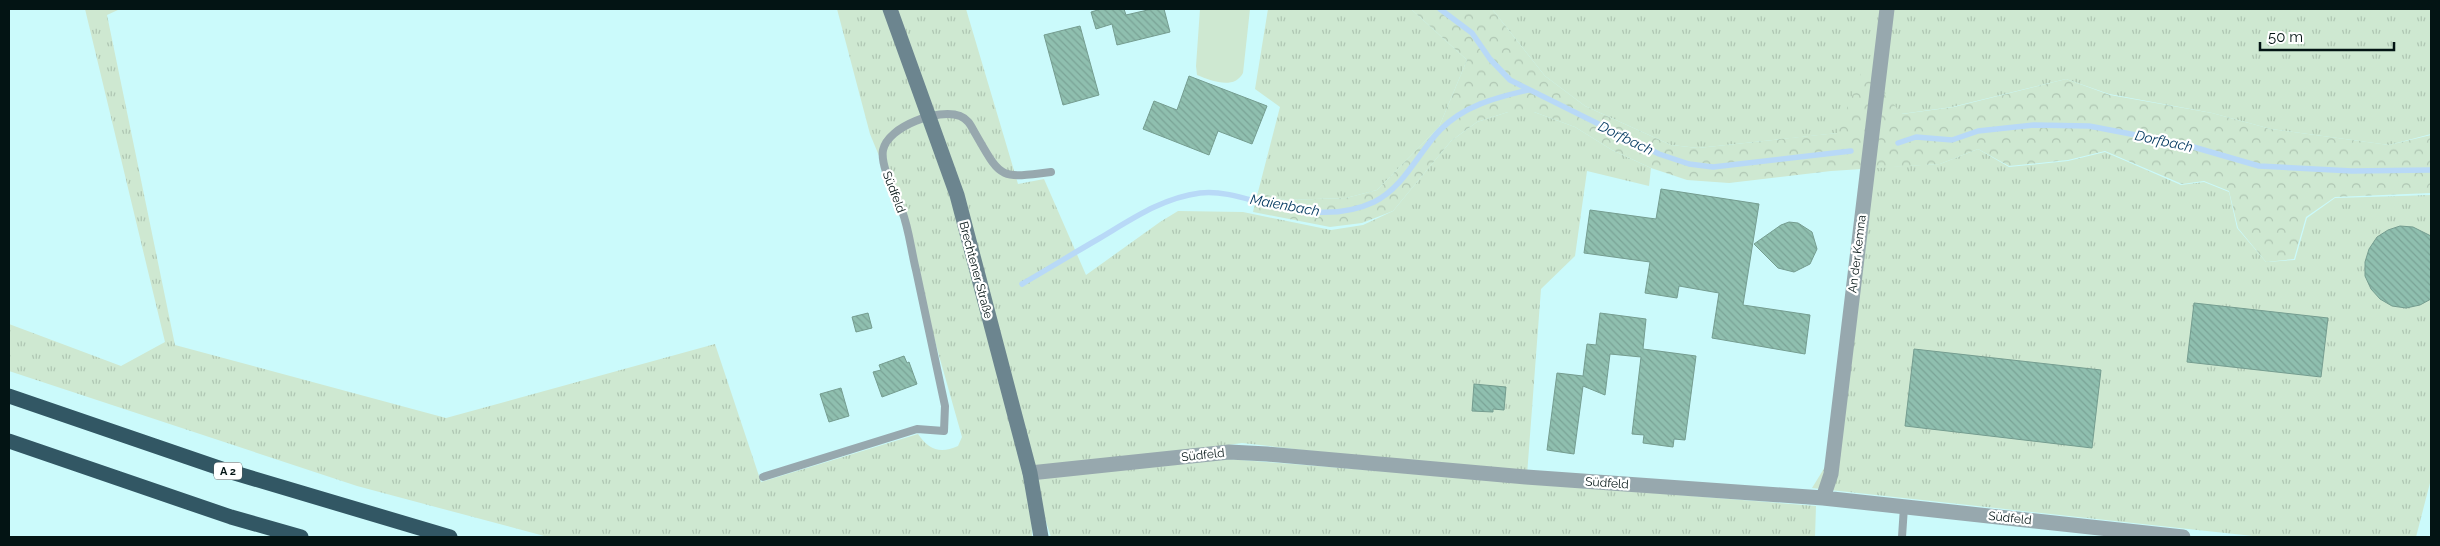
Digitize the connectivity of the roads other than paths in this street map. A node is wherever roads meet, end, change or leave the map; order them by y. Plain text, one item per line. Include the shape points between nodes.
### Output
1 (890, 9) edge
2 (1887, 9) edge
3 (929, 116) junction
4 (1051, 172) dead end
5 (9, 396) edge
6 (9, 441) edge
7 (1030, 473) junction
8 (763, 477) dead end
9 (1823, 498) junction
10 (1904, 507) junction
11 (301, 537) edge
12 (450, 537) edge
13 (1041, 537) edge
14 (1902, 537) edge
15 (2183, 537) edge

1 - 3 street, Brechtener Straße
2 - 9 street, An der Kemna via 1831,474
3 - 4 lane via 947,114 960,116 969,122 995,167 1005,174 1014,177
3 - 7 street, Brechtener Straße via 957,195
3 - 8 lane, Südfeld via 907,124 889,138 883,149 884,164 903,214 945,406 944,431 917,429
5 - 12 highway, A 2 via 228,471
6 - 11 highway via 231,517
7 - 9 street, Südfeld via 1238,453
7 - 13 street, Brechtener Straße
9 - 10 street, Südfeld
10 - 14 lane
10 - 15 street, Südfeld

